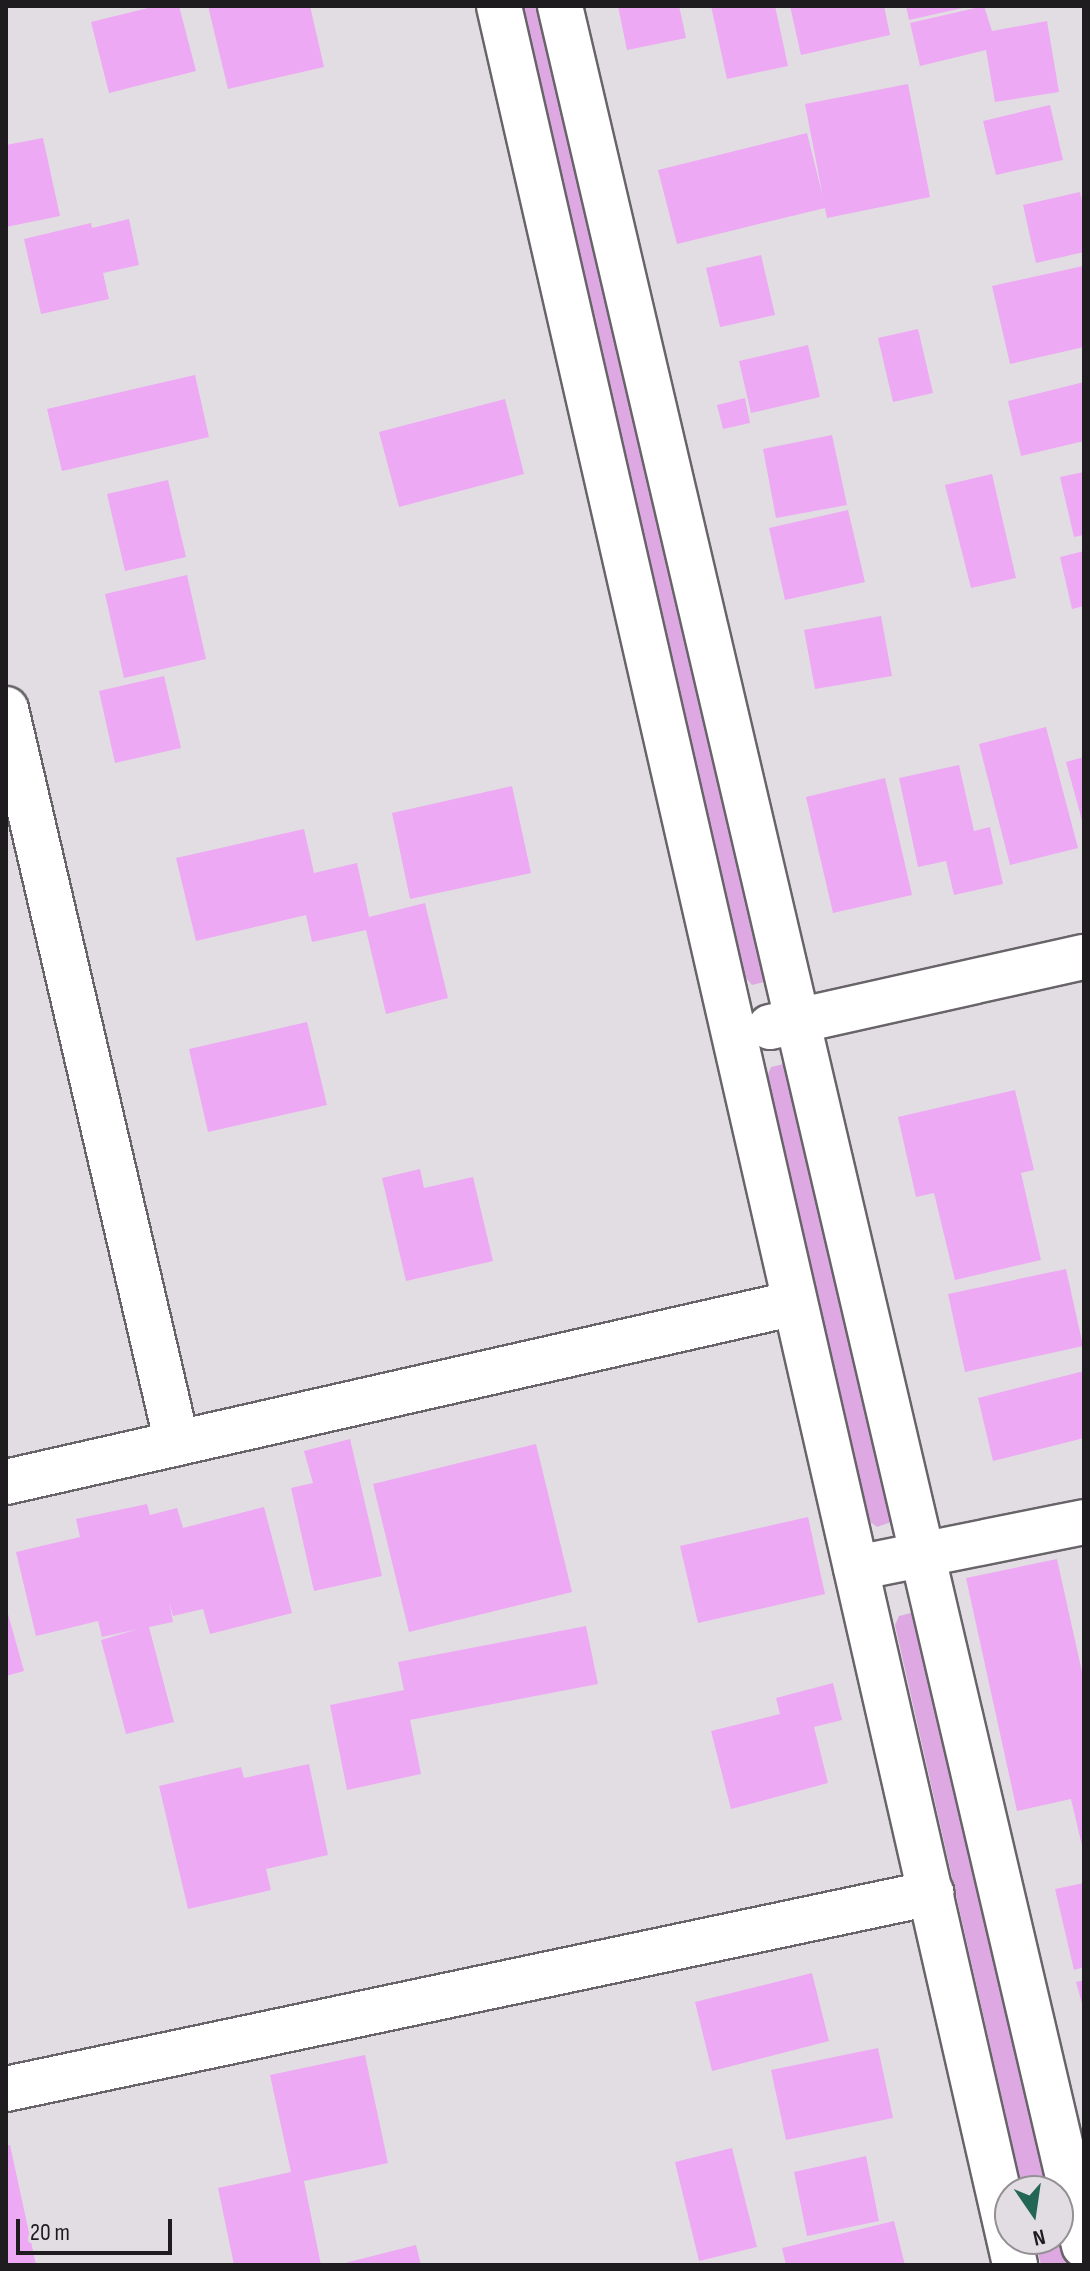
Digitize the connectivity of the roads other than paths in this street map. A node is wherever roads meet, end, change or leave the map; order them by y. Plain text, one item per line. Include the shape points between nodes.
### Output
1 (499, 6) edge
2 (560, 6) edge
3 (6, 709) edge
4 (1084, 957) edge
5 (797, 1020) junction
6 (735, 1037) junction
7 (795, 1303) junction
8 (177, 1443) junction
9 (6, 1482) edge
10 (1084, 1522) edge
11 (922, 1555) junction
12 (856, 1568) junction
13 (931, 1893) junction
14 (6, 2089) edge
15 (1084, 2246) edge
16 (1015, 2265) edge

1 - 6 street
2 - 5 street
3 - 8 street
4 - 5 street
5 - 6 street
5 - 11 street
6 - 7 street
7 - 8 street
7 - 12 street
8 - 9 street
10 - 11 street
11 - 12 street
11 - 15 street
12 - 13 street
13 - 14 street
13 - 16 street

